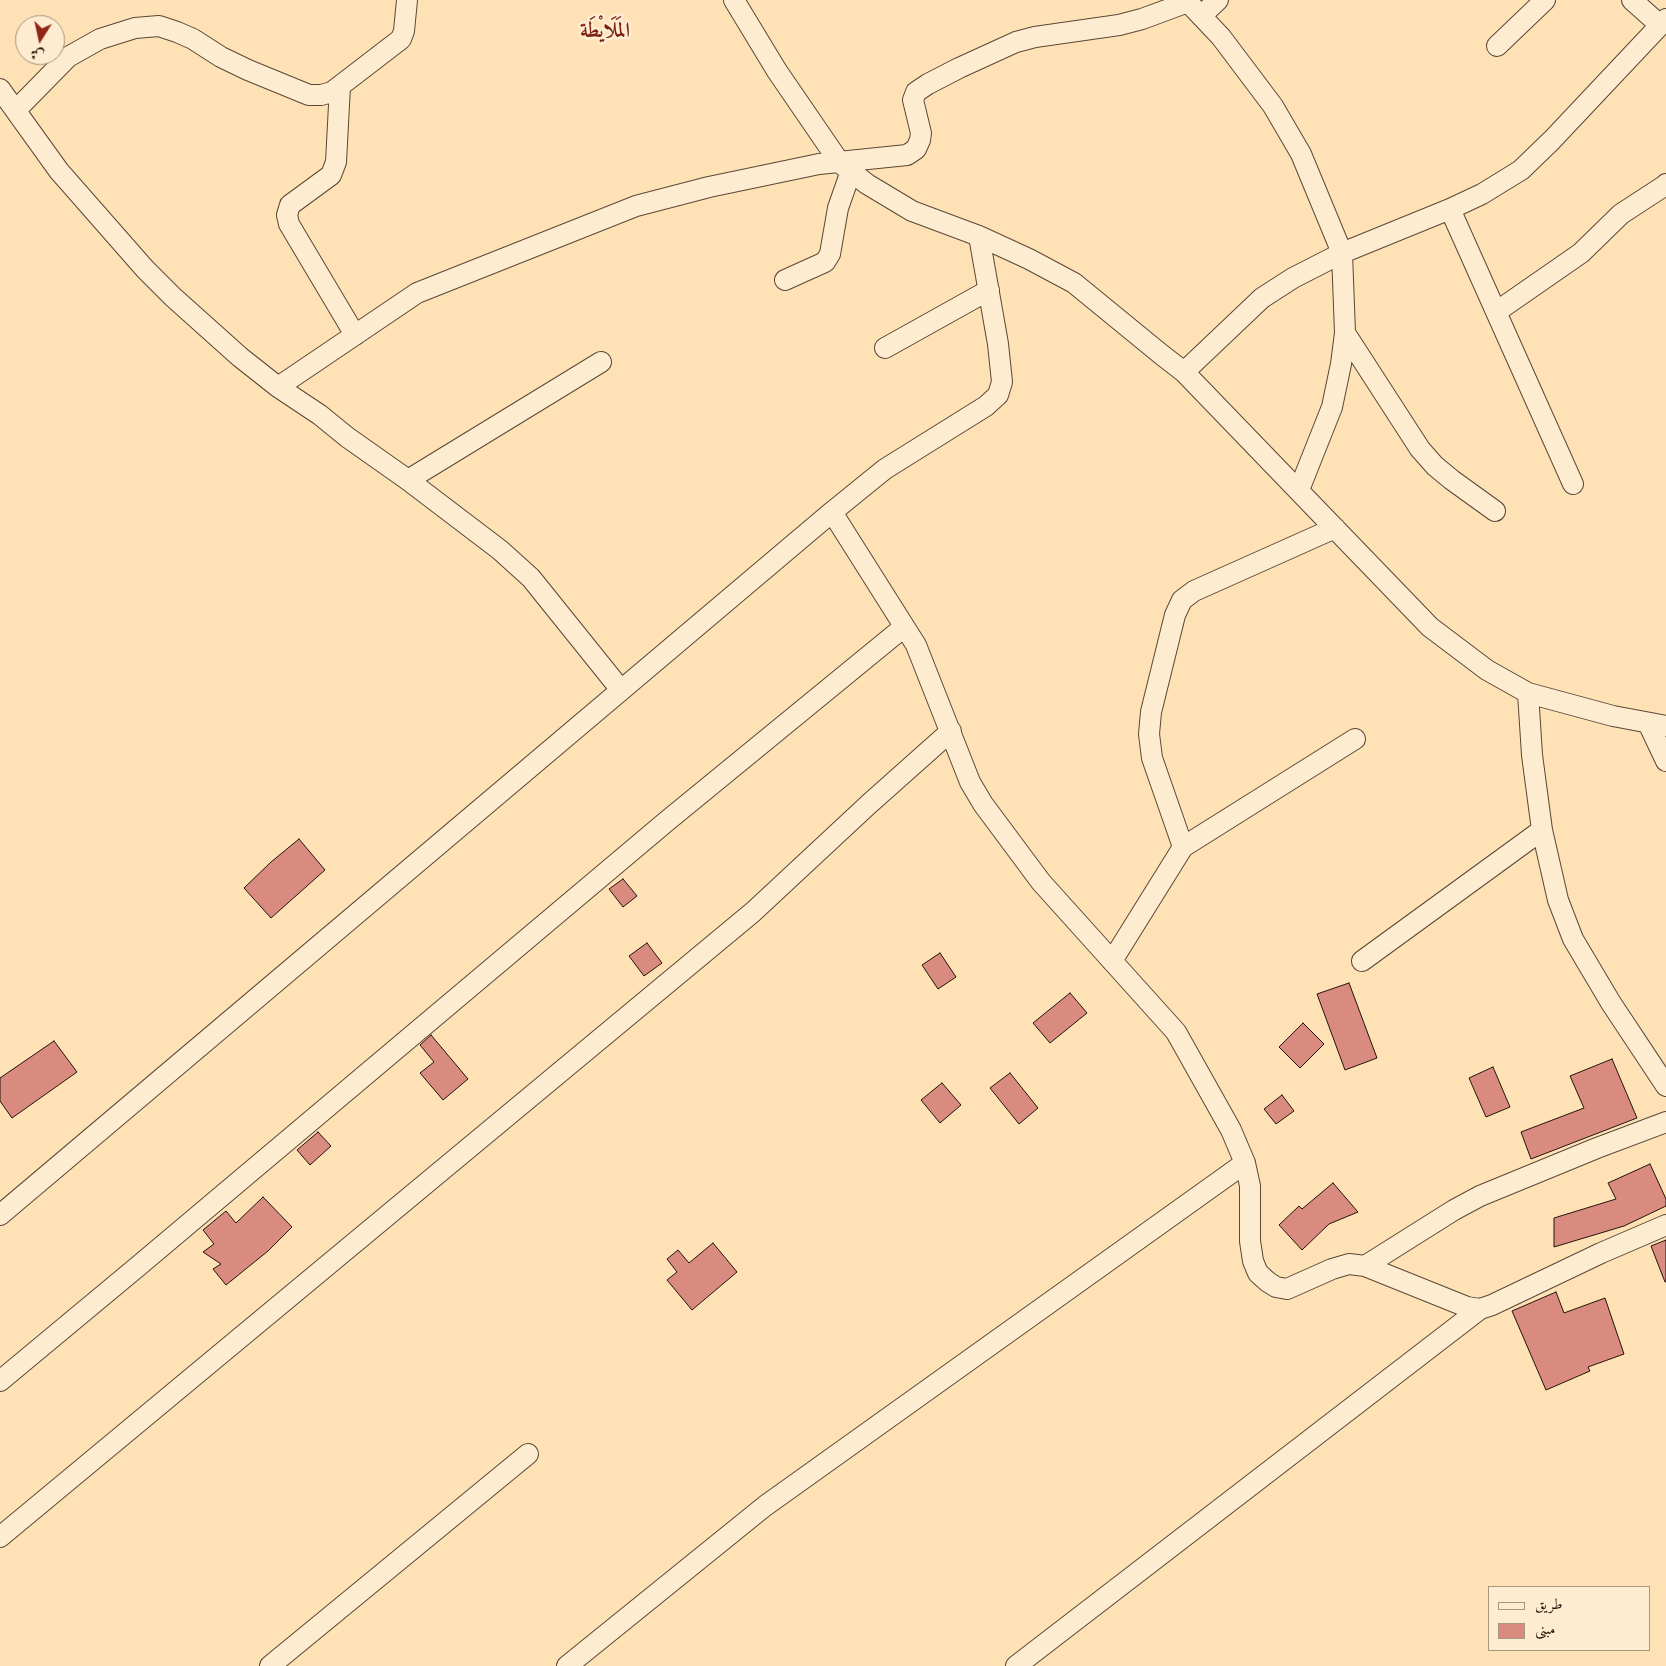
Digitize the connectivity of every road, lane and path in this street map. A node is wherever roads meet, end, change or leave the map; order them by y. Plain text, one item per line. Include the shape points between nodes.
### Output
1 (407, 0) edge
2 (734, 0) edge
3 (1218, 0) edge
4 (1545, 0) edge
5 (1632, 0) edge
6 (1187, 1) edge
7 (1201, 16) junction
8 (1663, 22) edge
9 (1497, 46) dead end
10 (340, 86) junction
11 (0, 89) edge
12 (16, 110) junction
13 (845, 167) junction
14 (1666, 184) edge
15 (1450, 210) junction
16 (979, 236) junction
17 (1342, 253) junction
18 (784, 280) dead end
19 (989, 290) junction
20 (1496, 312) junction
21 (1346, 333) junction
22 (354, 335) junction
23 (885, 348) dead end
24 (601, 362) dead end
25 (1184, 372) junction
26 (278, 387) junction
27 (408, 480) junction
28 (1573, 484) dead end
29 (1299, 490) junction
30 (1495, 511) dead end
31 (832, 512) junction
32 (1335, 528) junction
33 (904, 627) junction
34 (621, 690) junction
35 (1528, 693) junction
36 (1657, 724) edge
37 (951, 731) junction
38 (1355, 739) dead end
39 (1666, 761) edge
40 (1542, 830) junction
41 (1184, 847) junction
42 (1112, 961) junction
43 (1362, 961) dead end
44 (1666, 1086) edge
45 (1666, 1122) edge
46 (1245, 1163) junction
47 (0, 1215) edge
48 (1666, 1225) edge
49 (1364, 1266) junction
50 (1480, 1309) junction
51 (0, 1381) edge
52 (528, 1454) dead end
53 (0, 1537) edge
54 (270, 1666) edge
55 (567, 1666) edge
56 (1016, 1666) edge

1 - 10 street via 404,31 400,38
2 - 13 street via 777,71
3 - 7 street
4 - 9 street
5 - 8 street
6 - 7 street
6 - 13 street via 1127,23 1016,42 959,68 916,92 913,100 920,140 916,149 907,155
7 - 17 street via 1273,106 1301,154
8 - 15 street via 1521,170
10 - 12 street via 332,92 310,95 248,70 193,39 159,26 135,28 100,38 68,57
10 - 22 street via 336,162 332,175 290,206 287,215 289,224
11 - 12 street
12 - 26 street via 59,171 145,269
13 - 16 street via 912,211
13 - 18 street via 830,254 824,262
13 - 22 street via 819,164 636,206 416,293
14 - 20 street via 1621,214 1581,253
15 - 17 street
15 - 20 street
16 - 19 street
16 - 25 street via 1074,284
17 - 21 street
17 - 25 street via 1262,298
19 - 23 street
19 - 31 street via 1002,382 998,395 986,406 885,469
20 - 28 street
21 - 29 street via 1332,407
21 - 30 street via 1420,449 1435,466
22 - 26 street
24 - 27 street
25 - 29 street
26 - 27 street
27 - 34 street via 500,550 531,578
29 - 32 street
31 - 33 street
31 - 34 street
32 - 35 street via 1430,627 1487,670
32 - 41 street via 1194,591 1182,600 1175,615 1156,692 1149,734 1152,758
33 - 37 street via 916,645
33 - 51 street via 667,821
34 - 47 street
35 - 36 street via 1613,716
35 - 40 street
36 - 39 street
37 - 42 street via 970,782 983,804 1041,882
37 - 53 street via 753,912
38 - 41 street
40 - 43 street
40 - 44 street via 1558,900 1573,939
41 - 42 street
42 - 46 street via 1176,1032 1231,1130
45 - 49 street via 1480,1196
46 - 49 street via 1250,1186 1253,1261 1258,1273 1268,1282 1287,1289 1332,1269 1349,1264
46 - 55 street via 765,1506
48 - 50 street
49 - 50 street via 1467,1307
50 - 56 street
52 - 54 street

